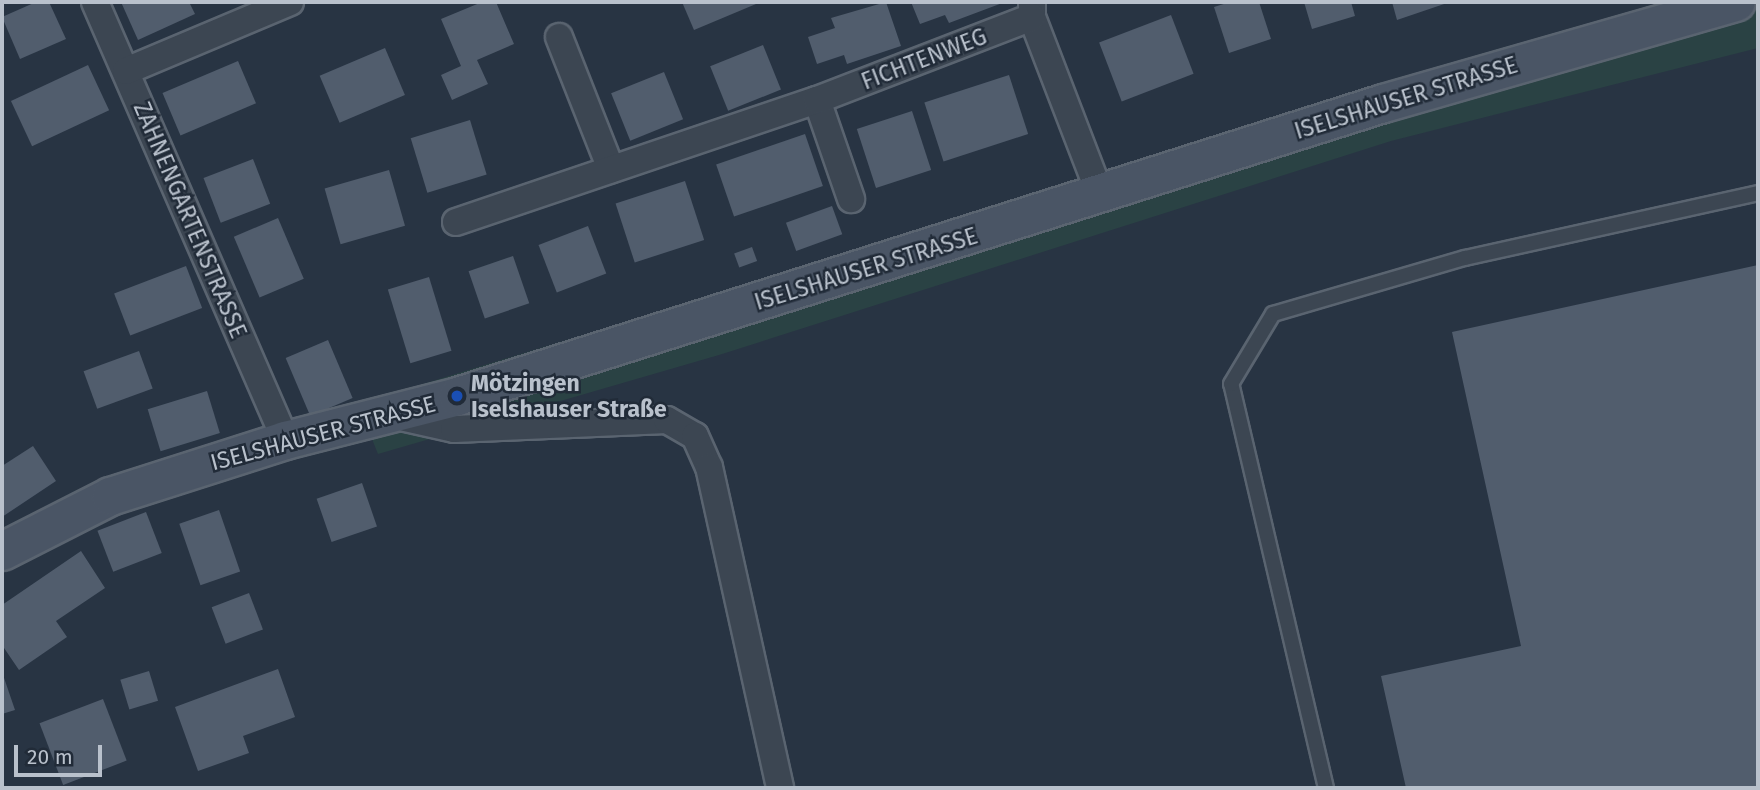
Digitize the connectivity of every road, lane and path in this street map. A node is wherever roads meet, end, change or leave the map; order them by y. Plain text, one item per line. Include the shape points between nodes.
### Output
1 (94, 2) edge
2 (290, 2) edge
3 (1736, 2) edge
4 (1032, 9) edge
5 (559, 37) dead end
6 (126, 71) junction
7 (817, 100) junction
8 (611, 169) junction
9 (1758, 194) edge
10 (1101, 197) junction
11 (850, 200) dead end
12 (456, 222) dead end
13 (391, 415) junction
14 (285, 440) junction
15 (2, 551) edge
16 (780, 788) edge
17 (1326, 788) edge

1 - 6 street, ZAHNENGARTENSTRASSE
2 - 6 street
3 - 10 street, ISELSHAUSER STRASSE via 1383,103
4 - 7 street, FICHTENWEG
4 - 10 street
5 - 8 street
6 - 14 street, ZAHNENGARTENSTRASSE
7 - 8 street, FICHTENWEG
7 - 11 street
8 - 12 street, FICHTENWEG
9 - 17 lane via 1465,258 1273,314 1231,384
10 - 13 street, ISELSHAUSER STRASSE
13 - 14 street, ISELSHAUSER STRASSE
13 - 16 street via 454,429 667,420 695,436 709,467
14 - 15 street, ISELSHAUSER STRASSE via 110,496

